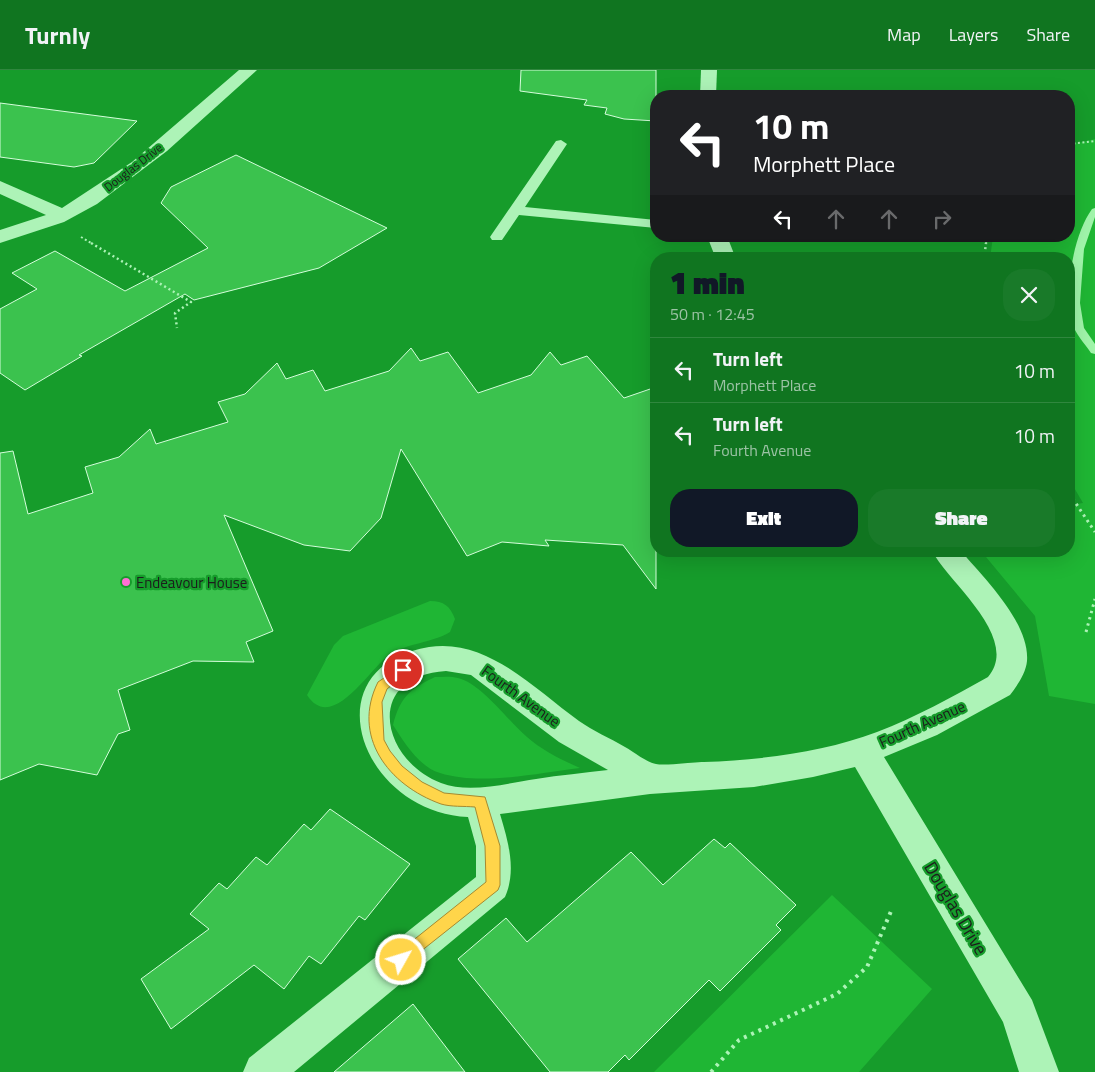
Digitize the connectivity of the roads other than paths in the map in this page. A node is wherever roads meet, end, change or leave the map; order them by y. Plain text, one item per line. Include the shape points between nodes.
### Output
1 (249, 70) edge
2 (708, 70) edge
3 (708, 90) edge
4 (560, 144) dead end
5 (0, 187) edge
6 (516, 210) junction
7 (63, 215) junction
8 (650, 223) edge
9 (0, 237) edge
10 (497, 237) dead end
11 (949, 557) edge
12 (862, 750) junction
13 (654, 779) junction
14 (480, 801) junction
15 (263, 1072) edge
16 (1039, 1072) edge

1 - 7 street, Douglas Drive via 128,174
2 - 3 street
4 - 6 lane
5 - 7 street
6 - 8 lane
6 - 10 lane
7 - 9 street, Douglas Drive
11 - 12 street, Fourth Avenue via 1002,622 1013,661 1008,675 1000,686 910,732
12 - 13 street, Fourth Avenue via 754,773
12 - 16 street, Douglas Drive via 1019,1013
13 - 14 street, Fourth Avenue
13 - 14 street, Fourth Avenue via 570,732 480,665 466,660 428,658 393,675 382,685 376,702 377,740 385,755 397,770 443,799
14 - 15 street via 492,846 493,885

